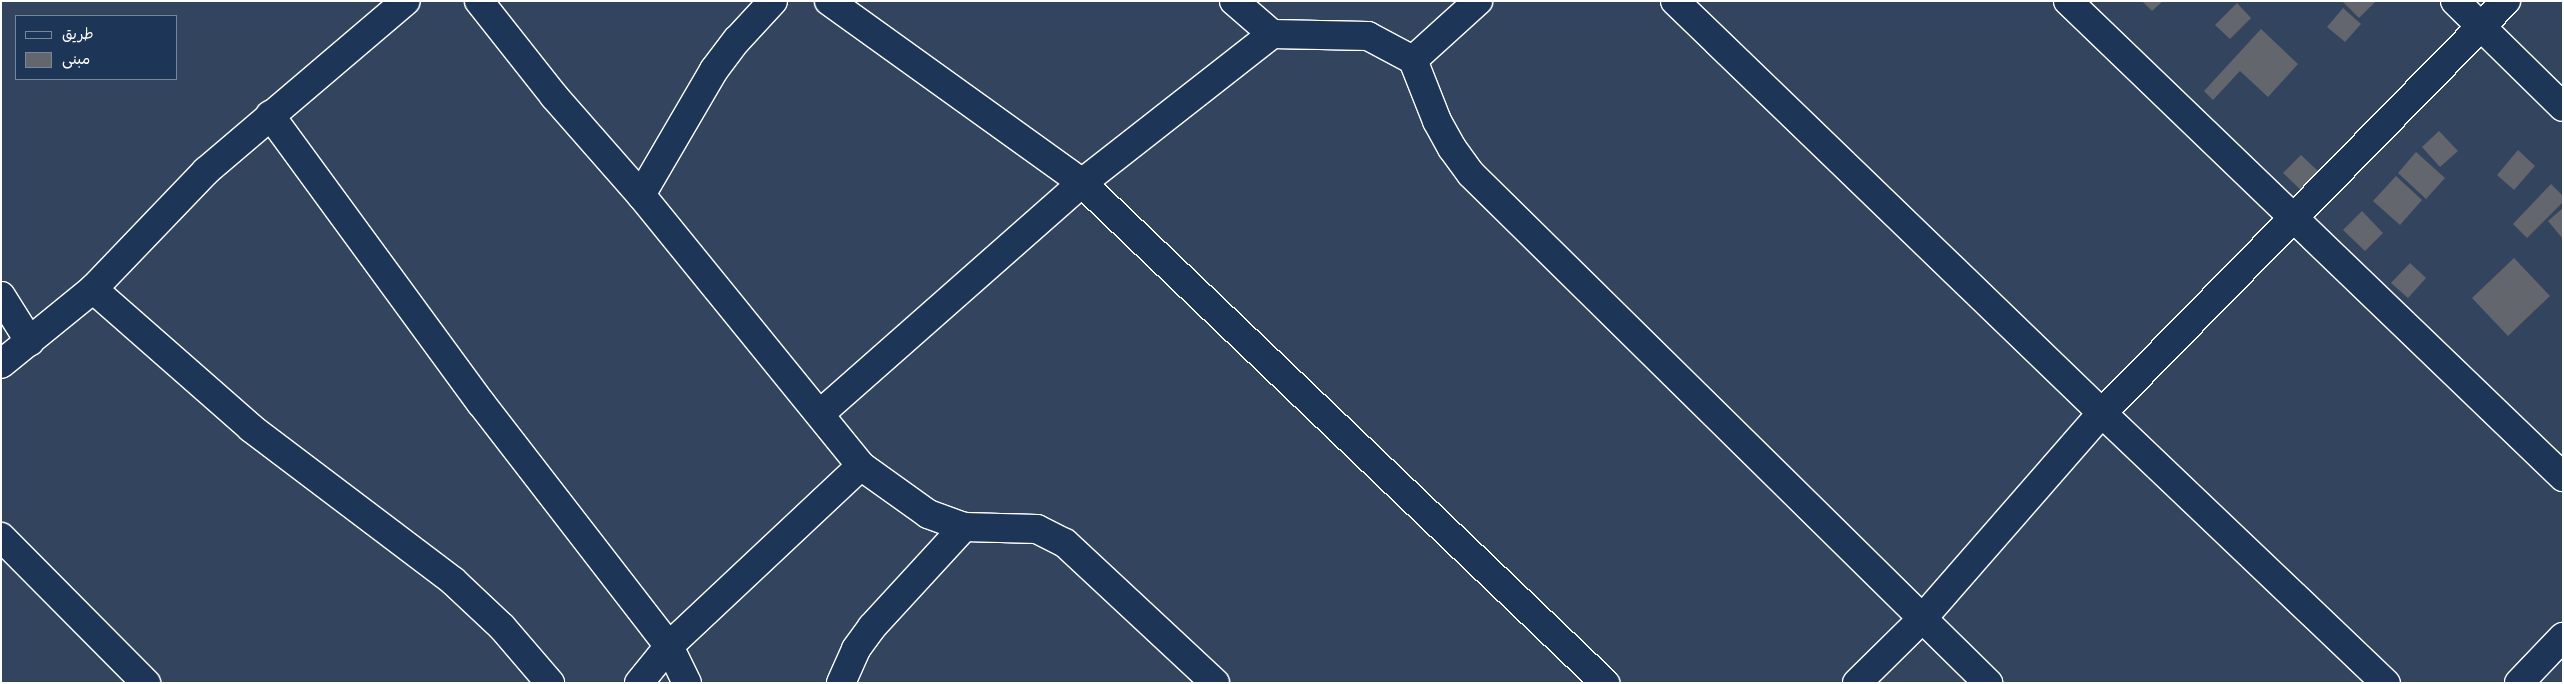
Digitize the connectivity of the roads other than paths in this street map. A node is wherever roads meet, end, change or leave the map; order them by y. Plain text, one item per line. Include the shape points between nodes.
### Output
1 (406, 1) edge
2 (479, 1) edge
3 (773, 1) edge
4 (829, 1) edge
5 (1234, 1) edge
6 (1478, 1) edge
7 (1675, 1) edge
8 (2068, 1) edge
9 (2455, 1) edge
10 (2506, 1) edge
11 (2481, 27) junction
12 (1272, 34) junction
13 (1413, 60) junction
14 (2563, 107) edge
15 (270, 115) junction
16 (1082, 183) junction
17 (641, 195) junction
18 (2293, 220) junction
19 (93, 289) junction
20 (1, 296) edge
21 (30, 342) junction
22 (1, 364) edge
23 (821, 413) junction
24 (2102, 414) junction
25 (860, 466) junction
26 (2563, 477) edge
27 (964, 527) junction
28 (1, 537) edge
29 (1922, 619) junction
30 (2563, 637) edge
31 (669, 646) junction
32 (146, 683) edge
33 (550, 683) edge
34 (639, 683) edge
35 (686, 683) edge
36 (840, 683) edge
37 (1215, 683) edge
38 (1605, 683) edge
39 (1857, 683) edge
40 (1988, 683) edge
41 (2386, 683) edge
42 (2520, 683) edge

1 - 15 street
2 - 17 street via 554,96
3 - 17 street via 714,70
4 - 16 street
5 - 12 street
6 - 13 street
7 - 24 street
8 - 18 street
9 - 11 street
10 - 11 street
11 - 14 street
11 - 18 street
12 - 13 street via 1368,36
12 - 16 street
13 - 29 street via 1437,121 1471,174
15 - 19 street via 206,171
15 - 31 street via 481,403
16 - 23 street
16 - 38 street
17 - 23 street
18 - 24 street
18 - 26 street
19 - 21 street
19 - 33 street via 267,441 453,581 502,627
20 - 21 street
21 - 22 street
23 - 25 street
24 - 29 street
24 - 41 street
25 - 27 street via 928,514
25 - 31 street
27 - 36 street via 872,627 856,649
27 - 37 street via 1037,528 1065,543
28 - 32 street
29 - 39 street
29 - 40 street
30 - 42 street
31 - 34 street
31 - 35 street

